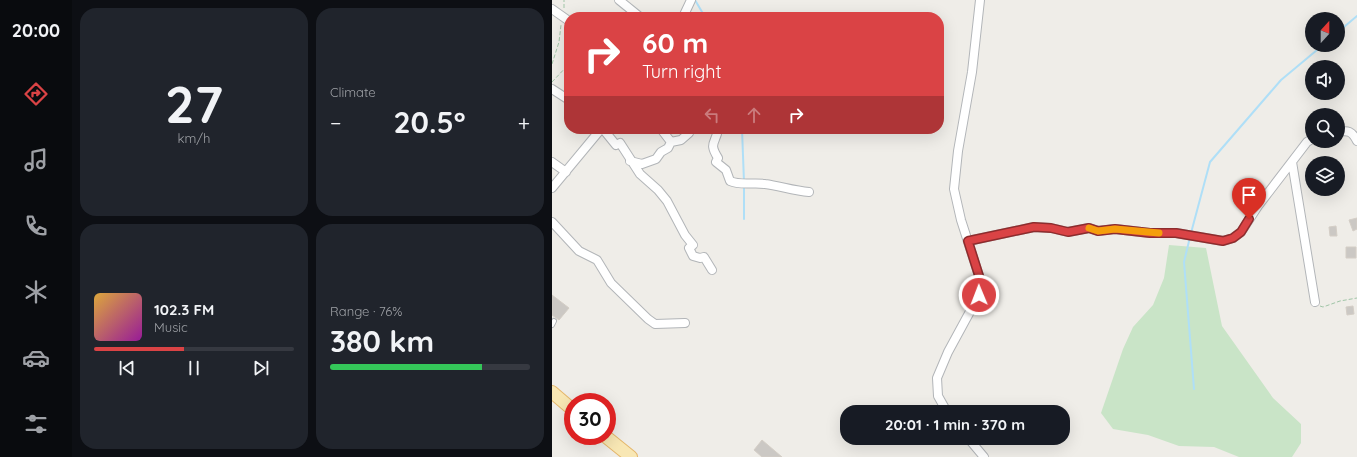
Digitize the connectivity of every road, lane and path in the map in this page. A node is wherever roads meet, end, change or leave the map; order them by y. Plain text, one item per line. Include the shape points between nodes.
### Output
1 (564, 0) edge
2 (619, 0) edge
3 (691, 0) edge
4 (980, 0) edge
5 (552, 9) edge
6 (565, 12) edge
7 (634, 12) edge
8 (685, 12) edge
9 (564, 18) edge
10 (564, 26) edge
11 (552, 64) edge
12 (564, 69) edge
13 (552, 82) edge
14 (552, 89) edge
15 (564, 97) edge
16 (1345, 131) edge
17 (598, 134) edge
18 (606, 134) edge
19 (665, 134) edge
20 (688, 134) edge
21 (716, 134) edge
22 (1357, 141) edge
23 (671, 142) junction
24 (1305, 145) edge
25 (630, 161) junction
26 (552, 162) edge
27 (1292, 162) junction
28 (566, 172) junction
29 (552, 188) edge
30 (809, 192) dead end
31 (552, 222) edge
32 (968, 241) junction
33 (712, 270) dead end
34 (1357, 298) edge
35 (1316, 302) joint
36 (684, 324) dead end
37 (552, 392) edge
38 (564, 402) edge
39 (943, 405) edge
40 (616, 445) edge
41 (974, 445) edge
42 (630, 457) edge
43 (984, 457) edge

1 - 6 path
2 - 7 street
3 - 8 street
4 - 32 street via 954,189
5 - 9 street
10 - 11 path
12 - 13 path
14 - 15 street
16 - 22 street via 1353,133
17 - 28 street
18 - 25 street via 616,145 620,143
19 - 23 street
20 - 23 street via 681,140
21 - 30 street via 712,148 718,158 716,162 726,170 730,181 737,184 765,184
23 - 25 street via 656,159 642,164
24 - 27 street
25 - 33 street via 667,202 693,245 689,248 692,256 704,256
26 - 28 street
27 - 32 street via 1241,232 1223,241 1176,233 1115,229 1098,231 1089,228 1068,232 1034,227
27 - 35 street
28 - 29 street
31 - 36 street via 579,251 597,260 610,283 648,319 655,324
32 - 39 street via 981,282 979,295 936,378 938,396
34 - 35 path via 1340,300 1323,307 1317,306
37 - 38 main road
40 - 42 main road
41 - 43 street

